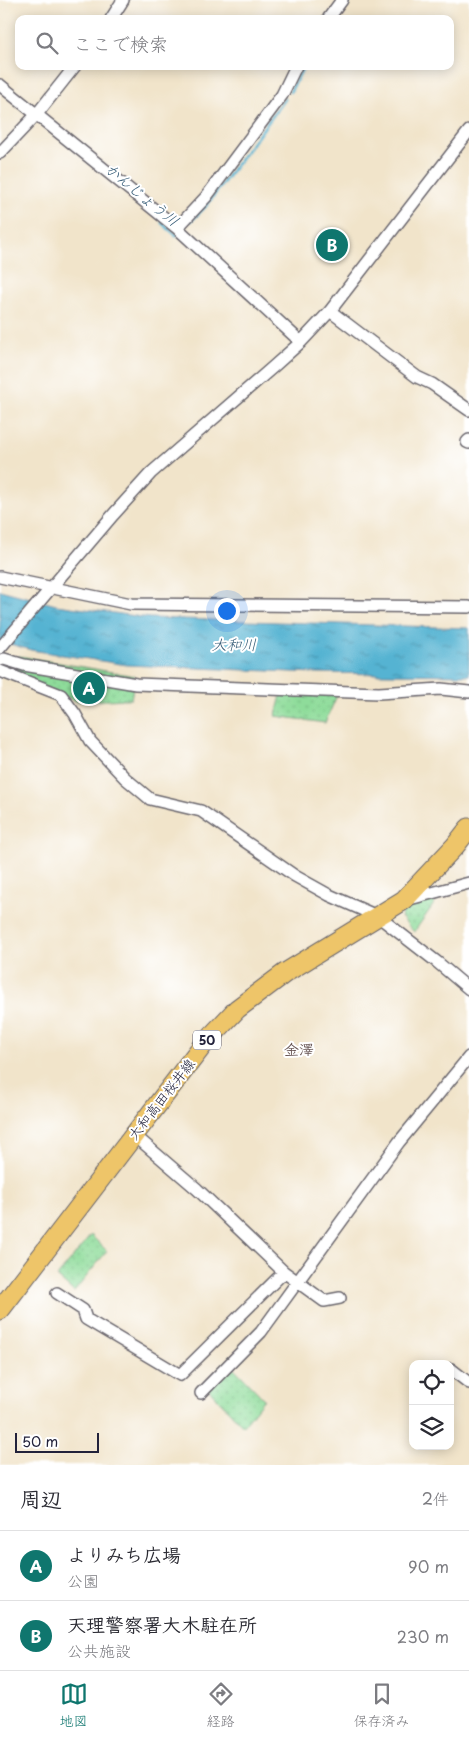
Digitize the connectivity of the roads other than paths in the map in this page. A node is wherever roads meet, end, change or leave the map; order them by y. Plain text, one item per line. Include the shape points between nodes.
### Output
1 (123, 0) edge
2 (342, 0) edge
3 (114, 15) edge
4 (331, 15) edge
5 (72, 70) edge
6 (294, 70) edge
7 (0, 85) edge
8 (37, 114) junction
9 (469, 131) edge
10 (0, 153) edge
11 (177, 228) junction
12 (330, 311) junction
13 (301, 342) junction
14 (469, 410) edge
15 (0, 577) edge
16 (50, 590) junction
17 (469, 607) edge
18 (0, 648) edge
19 (0, 660) edge
20 (0, 671) edge
21 (469, 692) edge
22 (469, 828) edge
23 (469, 883) edge
24 (404, 900) junction
25 (379, 916) junction
26 (469, 989) edge
27 (469, 1057) edge
28 (133, 1134) junction
29 (284, 1272) junction
30 (299, 1281) junction
31 (58, 1293) dead end
32 (340, 1298) dead end
33 (0, 1310) edge
34 (454, 1371) edge
35 (469, 1383) edge
36 (201, 1393) dead end

1 - 3 street
2 - 4 street
5 - 8 street
6 - 11 street via 276,103 206,197
7 - 8 street
8 - 10 street
8 - 11 street
9 - 12 street
11 - 13 street
12 - 13 street
12 - 14 street
13 - 16 street via 151,473
15 - 16 street
16 - 17 street via 130,604
16 - 18 street
19 - 21 street via 136,684 379,693 441,689
20 - 25 street via 61,695 76,714 90,741 150,799 200,811 295,876 329,895
22 - 24 main road, 大和高田桜井線 / 50
23 - 24 street
24 - 25 main road, 大和高田桜井線 / 50
25 - 26 street
25 - 28 main road, 大和高田桜井線 / 50 via 285,973 237,1009 203,1045
27 - 30 street via 399,1142
28 - 29 street via 197,1189
28 - 33 main road, 大和高田桜井線 / 50
29 - 30 street
29 - 31 street via 180,1375 86,1319 82,1310
30 - 32 street via 324,1301
30 - 36 street via 261,1332
34 - 35 street

